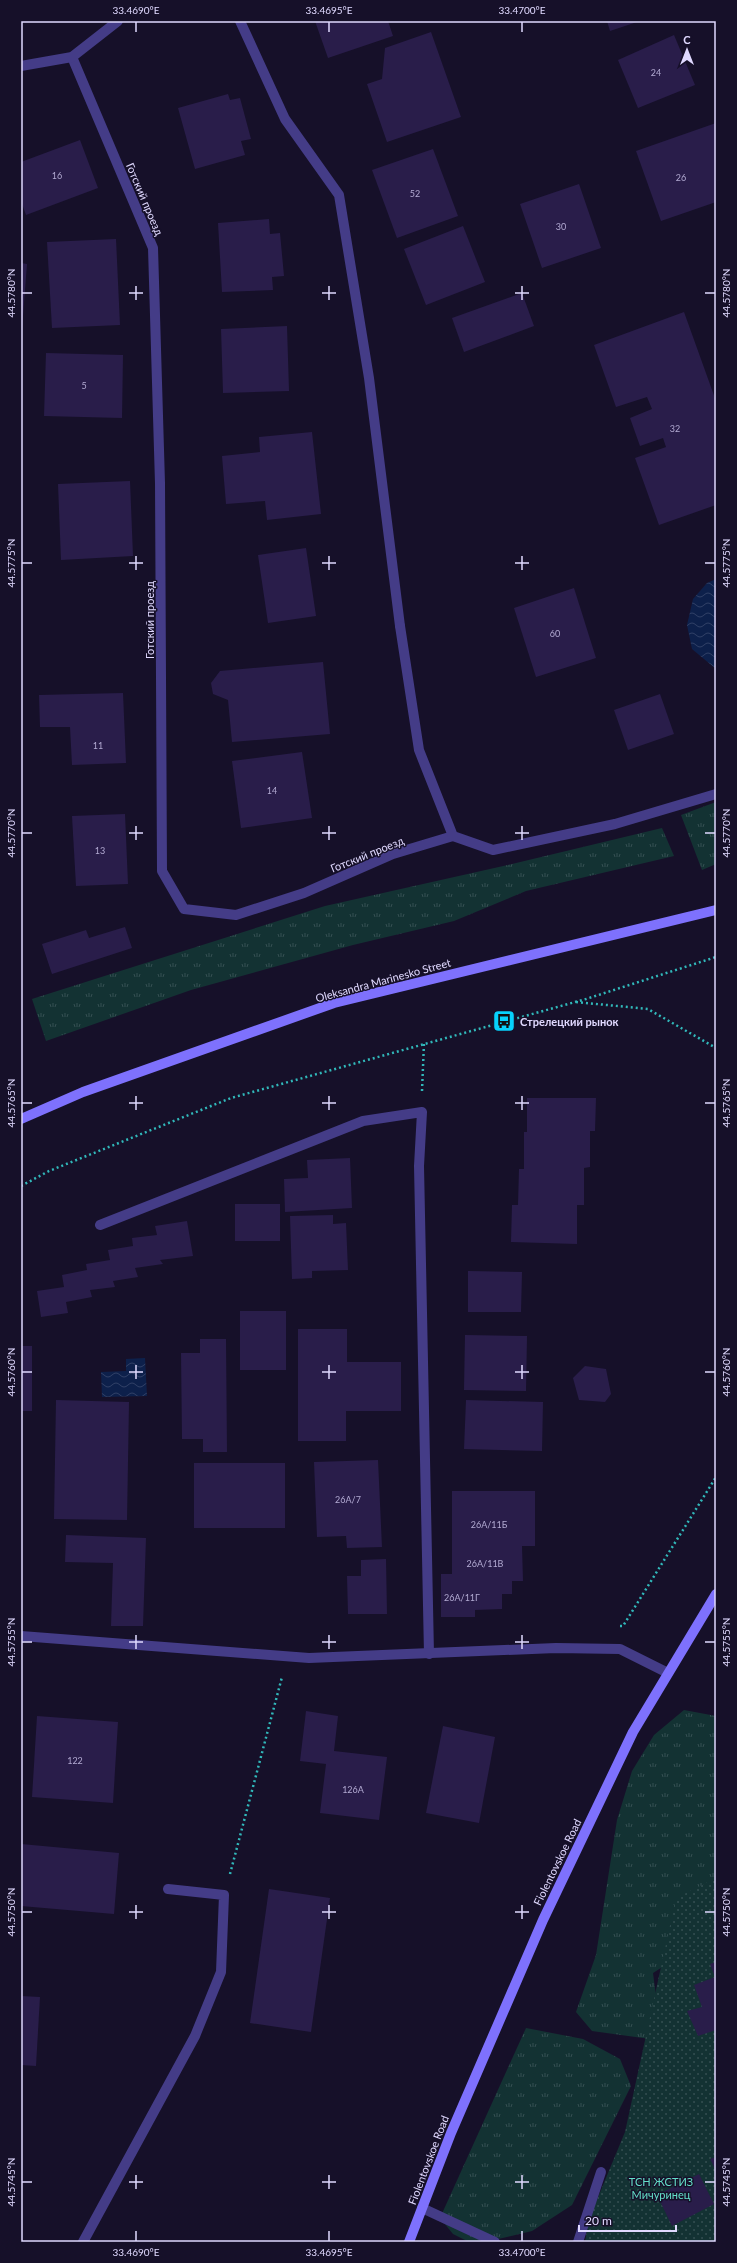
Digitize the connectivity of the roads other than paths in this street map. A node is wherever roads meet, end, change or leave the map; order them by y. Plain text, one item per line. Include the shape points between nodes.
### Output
1 (118, 21) edge
2 (240, 21) edge
3 (72, 57) junction
4 (21, 66) edge
5 (716, 794) edge
6 (453, 836) junction
7 (716, 910) edge
8 (21, 1119) edge
9 (100, 1225) dead end
10 (716, 1594) edge
11 (21, 1636) edge
12 (429, 1654) junction
13 (668, 1673) junction
14 (168, 1889) dead end
15 (601, 2172) dead end
16 (422, 2208) junction
17 (83, 2242) edge
18 (409, 2242) edge
19 (495, 2242) edge
20 (578, 2242) edge

1 - 3 street
2 - 6 street via 285,119 339,195 369,378 400,626 419,750
3 - 4 street
3 - 6 street, Готский проезд via 153,248 160,483 162,872 184,909 236,915 304,893 393,854
5 - 6 street via 615,824 493,850
7 - 8 main road, Oleksandra Marinesko Street via 334,1003 83,1092
9 - 12 street via 363,1121 422,1112 419,1174
10 - 13 main road, Fiolentovskoe Road
11 - 12 street via 309,1658
12 - 13 street via 556,1648 620,1649
13 - 16 main road, Fiolentovskoe Road via 633,1732 543,1920 451,2133
14 - 17 street via 224,1895 221,1972 195,2036
15 - 20 street
16 - 18 main road, Fiolentovskoe Road
16 - 19 street

